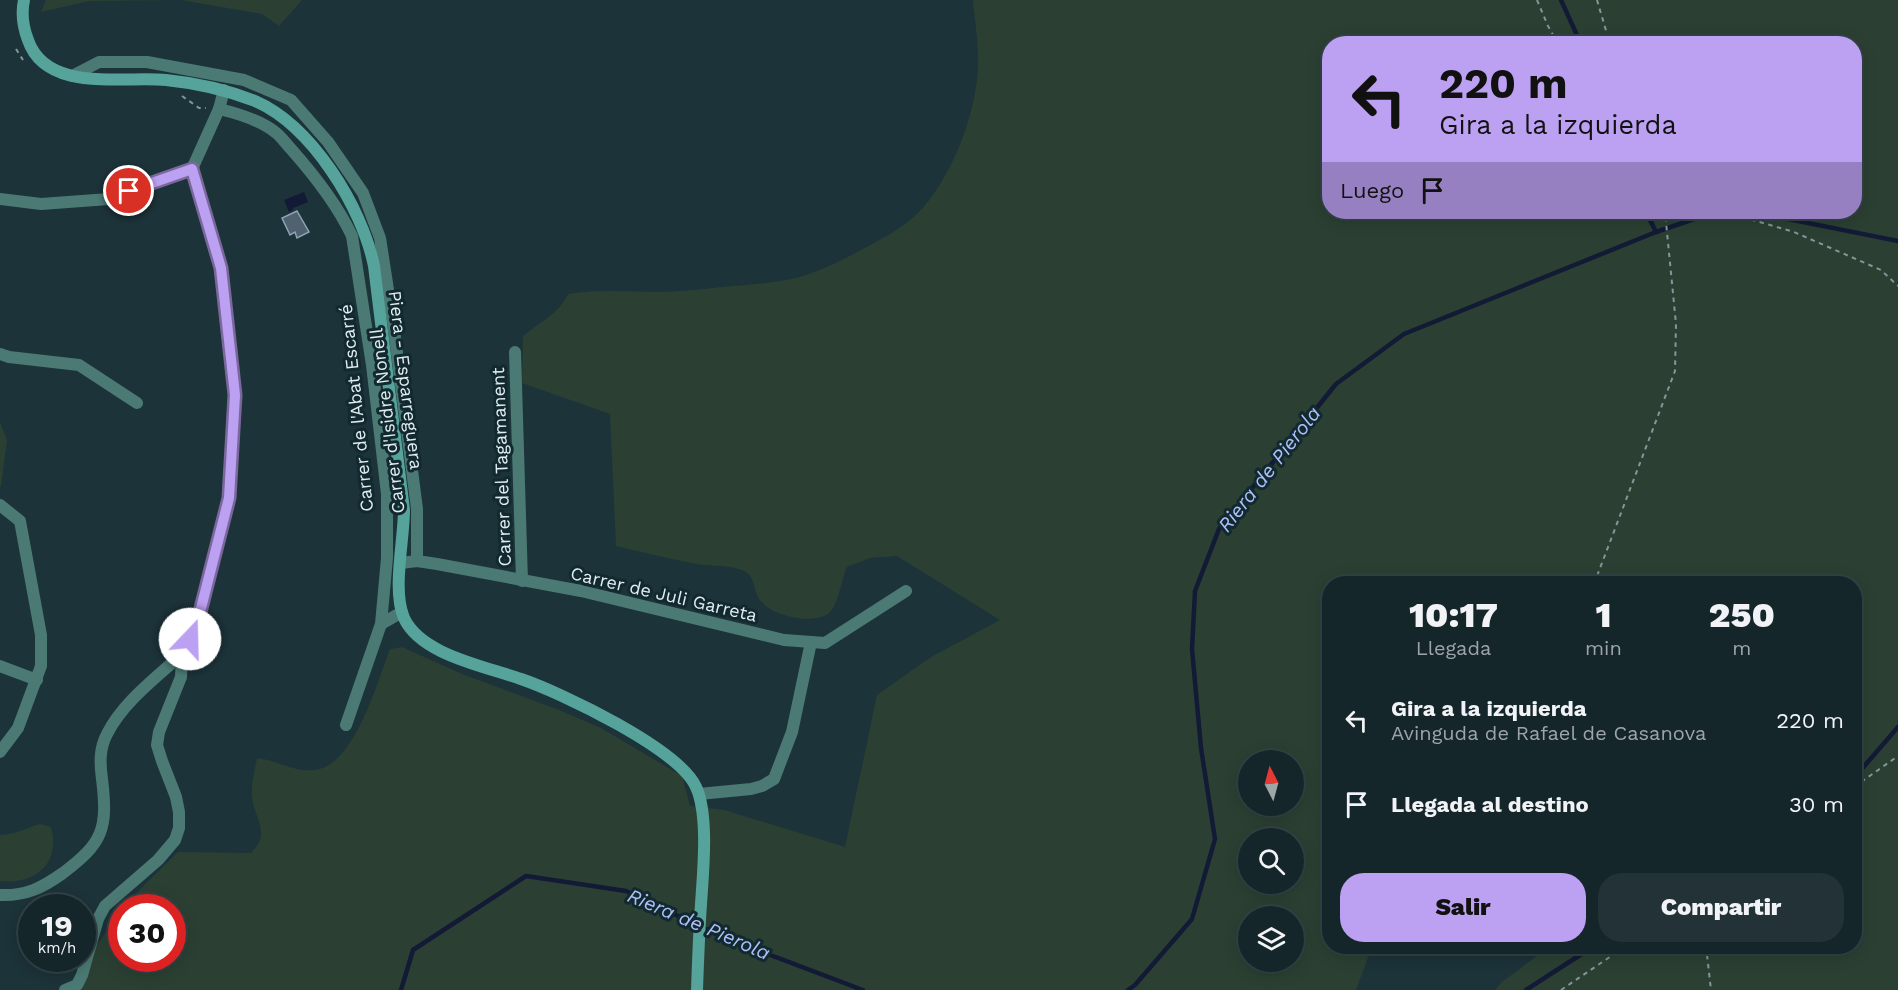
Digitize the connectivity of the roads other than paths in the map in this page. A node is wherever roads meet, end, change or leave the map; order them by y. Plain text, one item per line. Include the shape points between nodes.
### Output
1 (24, 0) edge
2 (72, 76) junction
3 (224, 90) junction
4 (219, 109) junction
5 (192, 169) junction
6 (0, 199) edge
7 (515, 352) dead end
8 (0, 354) edge
9 (137, 403) dead end
10 (0, 505) edge
11 (417, 561) junction
12 (401, 563) junction
13 (522, 581) junction
14 (906, 591) dead end
15 (402, 612) junction
16 (381, 624) junction
17 (811, 642) junction
18 (182, 654) junction
19 (0, 666) edge
20 (37, 680) junction
21 (346, 725) dead end
22 (0, 752) edge
23 (699, 794) junction
24 (0, 895) edge
25 (65, 990) edge
26 (697, 990) edge

1 - 2 main road, Piera - Esparreguera via 23,27 30,48 50,68
2 - 3 main road, Piera - Esparreguera via 166,80
2 - 11 street, Carrer d'Isidre Nonell via 99,62 147,62 244,80 291,100 328,142 363,193 380,238 416,498
3 - 4 street
3 - 12 main road, Piera - Esparreguera via 257,102 303,136 351,203 365,233 374,266 398,453 404,510
4 - 5 street
4 - 16 street, Carrer de l'Abat Escarré via 275,132 310,170 352,236 387,494
5 - 6 street via 109,199 40,204
5 - 18 street via 221,268 235,395 229,498 197,624
7 - 13 street, Carrer del Tagamanent
8 - 9 street via 79,365
10 - 20 street via 20,521 41,635
11 - 12 street, Carrer de Juli Garreta
11 - 13 street, Carrer de Juli Garreta
12 - 15 main road, Piera - Esparreguera
13 - 17 street, Carrer de Juli Garreta via 581,591 784,640
14 - 17 street, Carrer de Juli Garreta via 825,643
15 - 16 street
15 - 23 main road, Piera - Esparreguera via 414,633 432,647 577,703 661,750 691,778
16 - 21 street, Carrer de l'Abat Escarré
17 - 23 street via 792,732 774,779 751,789
18 - 24 street via 144,688 107,734 100,762 104,822 96,843 46,886 17,896
18 - 25 street via 181,677 159,732 158,745 179,812 175,840 105,906 82,975 76,985
19 - 20 street
20 - 22 street via 18,728
23 - 26 main road, Piera - Esparreguera via 703,870

